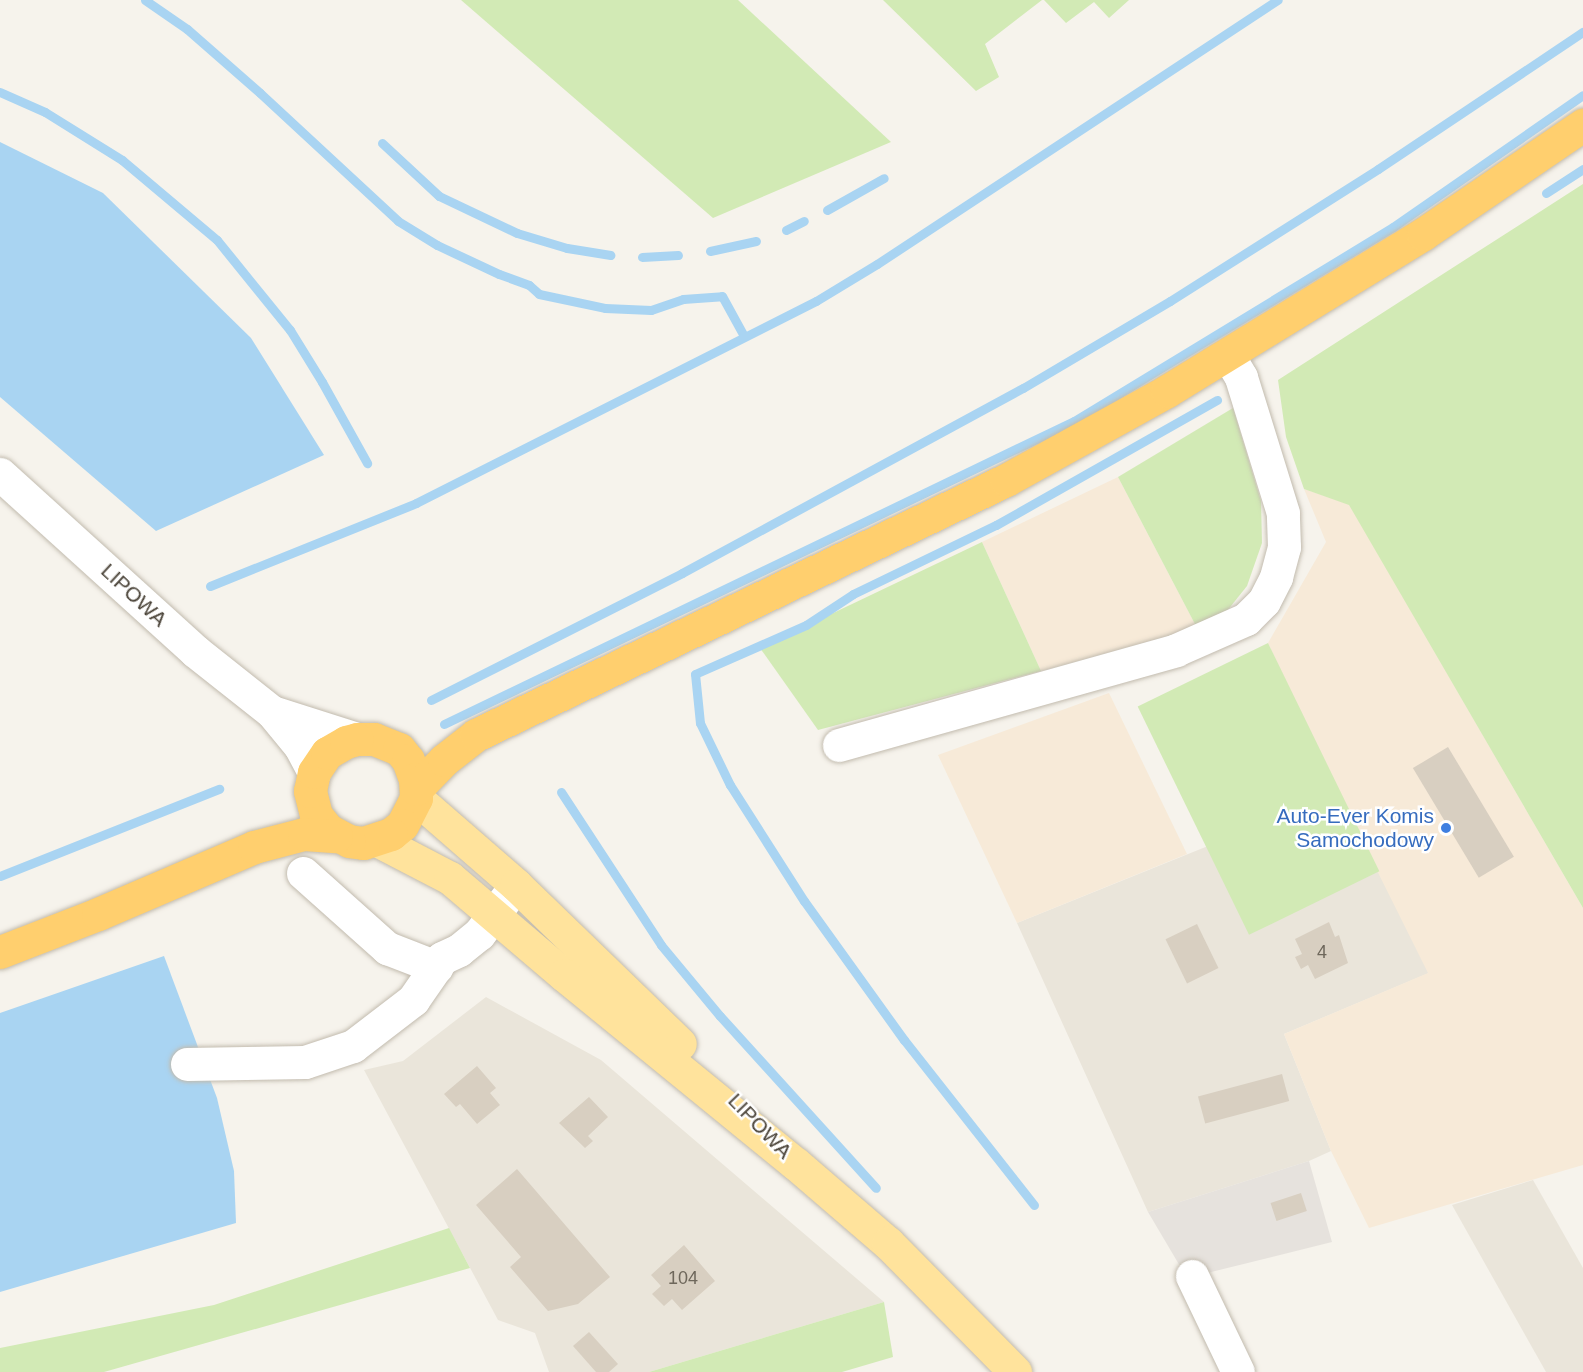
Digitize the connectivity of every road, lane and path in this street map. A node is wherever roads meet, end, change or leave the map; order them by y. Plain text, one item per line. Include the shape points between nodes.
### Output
1 (1583, 125) edge
2 (1228, 355) junction
3 (0, 474) edge
4 (272, 712) junction
5 (476, 735) junction
6 (357, 739) junction
7 (839, 745) dead end
8 (399, 749) junction
9 (313, 786) junction
10 (416, 794) junction
11 (336, 836) junction
12 (377, 840) junction
13 (254, 847) junction
14 (303, 873) dead end
15 (516, 885) junction
16 (494, 916) junction
17 (0, 952) edge
18 (436, 967) junction
19 (187, 1064) dead end
20 (796, 1164) junction
21 (1192, 1276) dead end
22 (1015, 1372) edge
23 (1238, 1372) edge

1 - 2 highway via 1424,234
2 - 5 highway via 1006,480
2 - 7 street via 1241,377 1283,513 1284,547 1264,601 1246,619 1176,650
3 - 4 street, LIPOWA via 195,651
4 - 6 street, LIPOWA
4 - 9 street, LIPOWA via 300,746
5 - 8 highway via 443,745
5 - 10 highway via 444,760
6 - 8 highway, LIPOWA
6 - 9 highway via 327,753
8 - 10 highway via 412,769
9 - 11 highway, LIPOWA via 316,815
9 - 13 highway
10 - 12 highway via 402,825
10 - 15 main road, LIPOWA
11 - 12 highway, LIPOWA via 356,842
11 - 13 highway via 304,834
12 - 16 main road, LIPOWA via 450,878
13 - 17 highway
14 - 18 street via 387,948
15 - 16 street
15 - 20 main road, LIPOWA via 708,1072
16 - 18 street
16 - 20 main road, LIPOWA
18 - 19 street via 413,1000 353,1046 305,1062
20 - 22 main road via 888,1243
21 - 23 street

